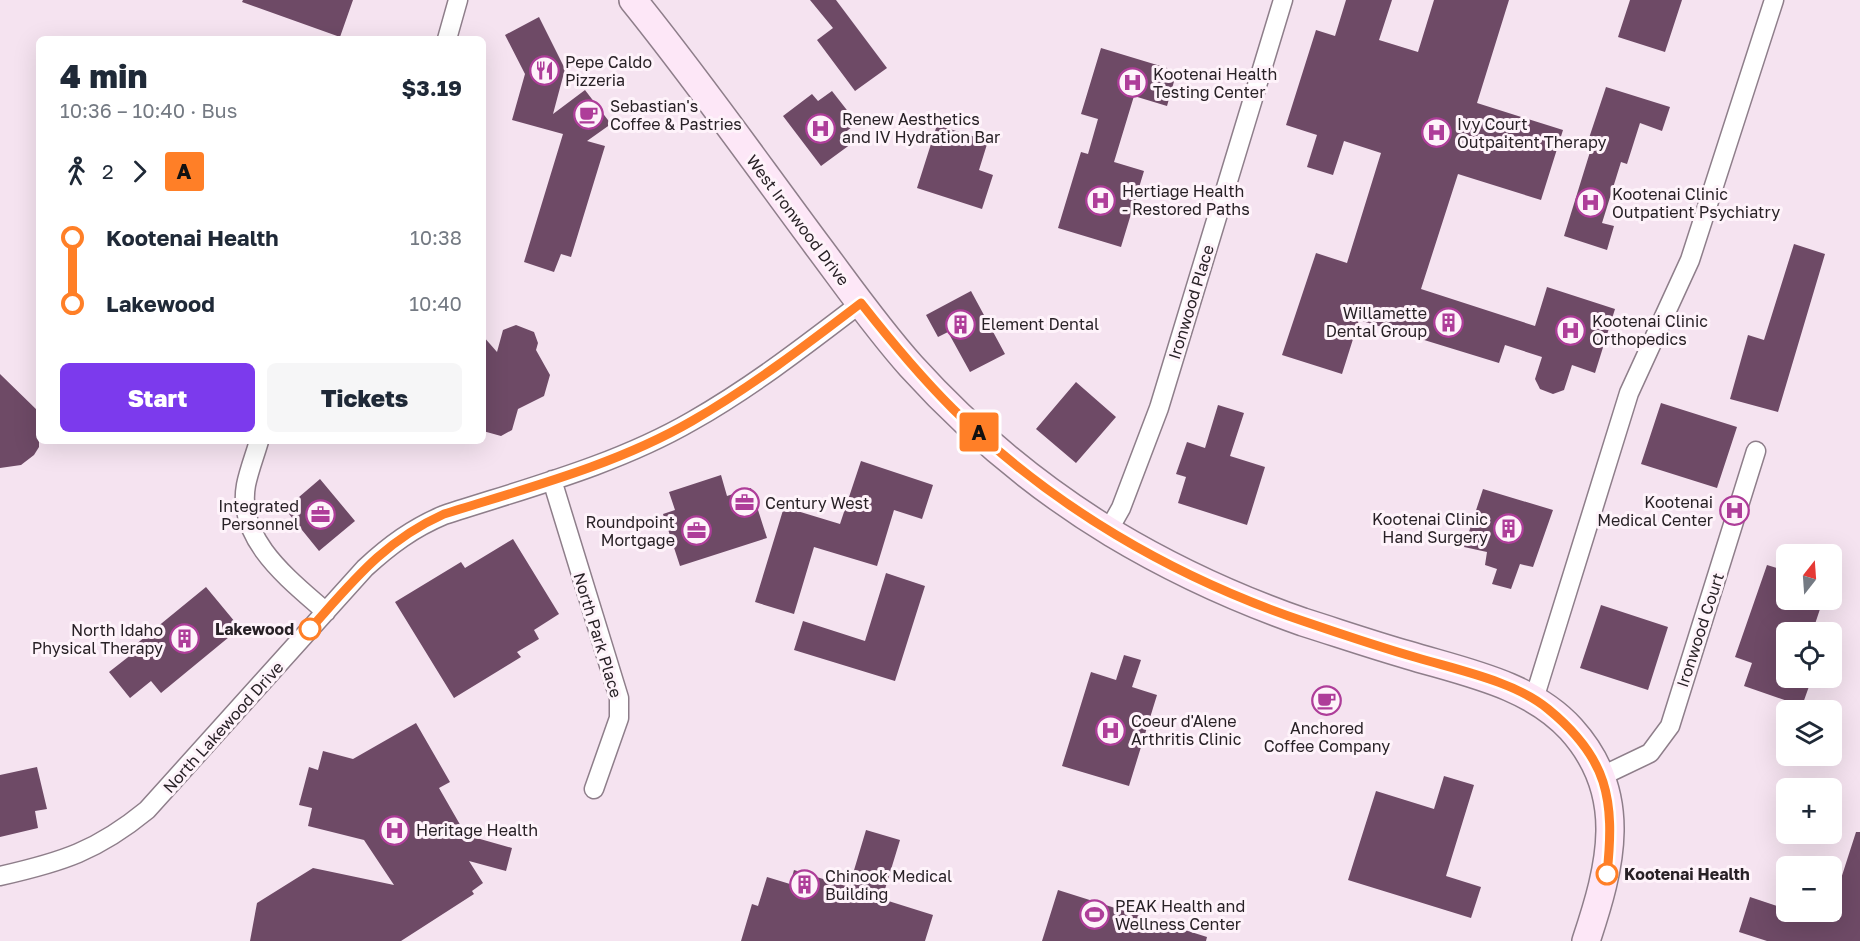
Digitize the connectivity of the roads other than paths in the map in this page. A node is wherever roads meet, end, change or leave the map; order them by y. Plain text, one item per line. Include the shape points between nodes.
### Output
1 (458, 0) edge
2 (633, 0) edge
3 (1283, 0) edge
4 (1774, 0) edge
5 (448, 36) edge
6 (861, 303) junction
7 (258, 444) edge
8 (1756, 451) dead end
9 (552, 480) junction
10 (1108, 531) junction
11 (326, 612) junction
12 (1534, 699) junction
13 (1602, 776) junction
14 (594, 789) dead end
15 (0, 876) edge
16 (1586, 941) edge

1 - 5 street
2 - 6 street, West Ironwood Drive
3 - 10 street, Ironwood Place via 1159,408 1121,508
4 - 12 street via 1690,260 1629,393
6 - 9 street, North Lakewood Drive via 771,371 691,422 626,454
6 - 10 street, West Ironwood Drive via 910,364 955,411 1012,461
7 - 11 street via 246,486 249,524 276,566
8 - 13 street, Ironwood Court via 1670,726 1650,753
9 - 11 street, North Lakewood Drive via 417,526 365,568
9 - 14 street, North Park Place via 619,698 619,718
10 - 12 street, West Ironwood Drive via 1229,593 1300,621 1495,682
11 - 15 street, North Lakewood Drive via 162,795 126,827 85,852 51,865
12 - 13 street, West Ironwood Drive via 1569,726
13 - 16 street, West Ironwood Drive via 1608,793 1610,851 1607,874

